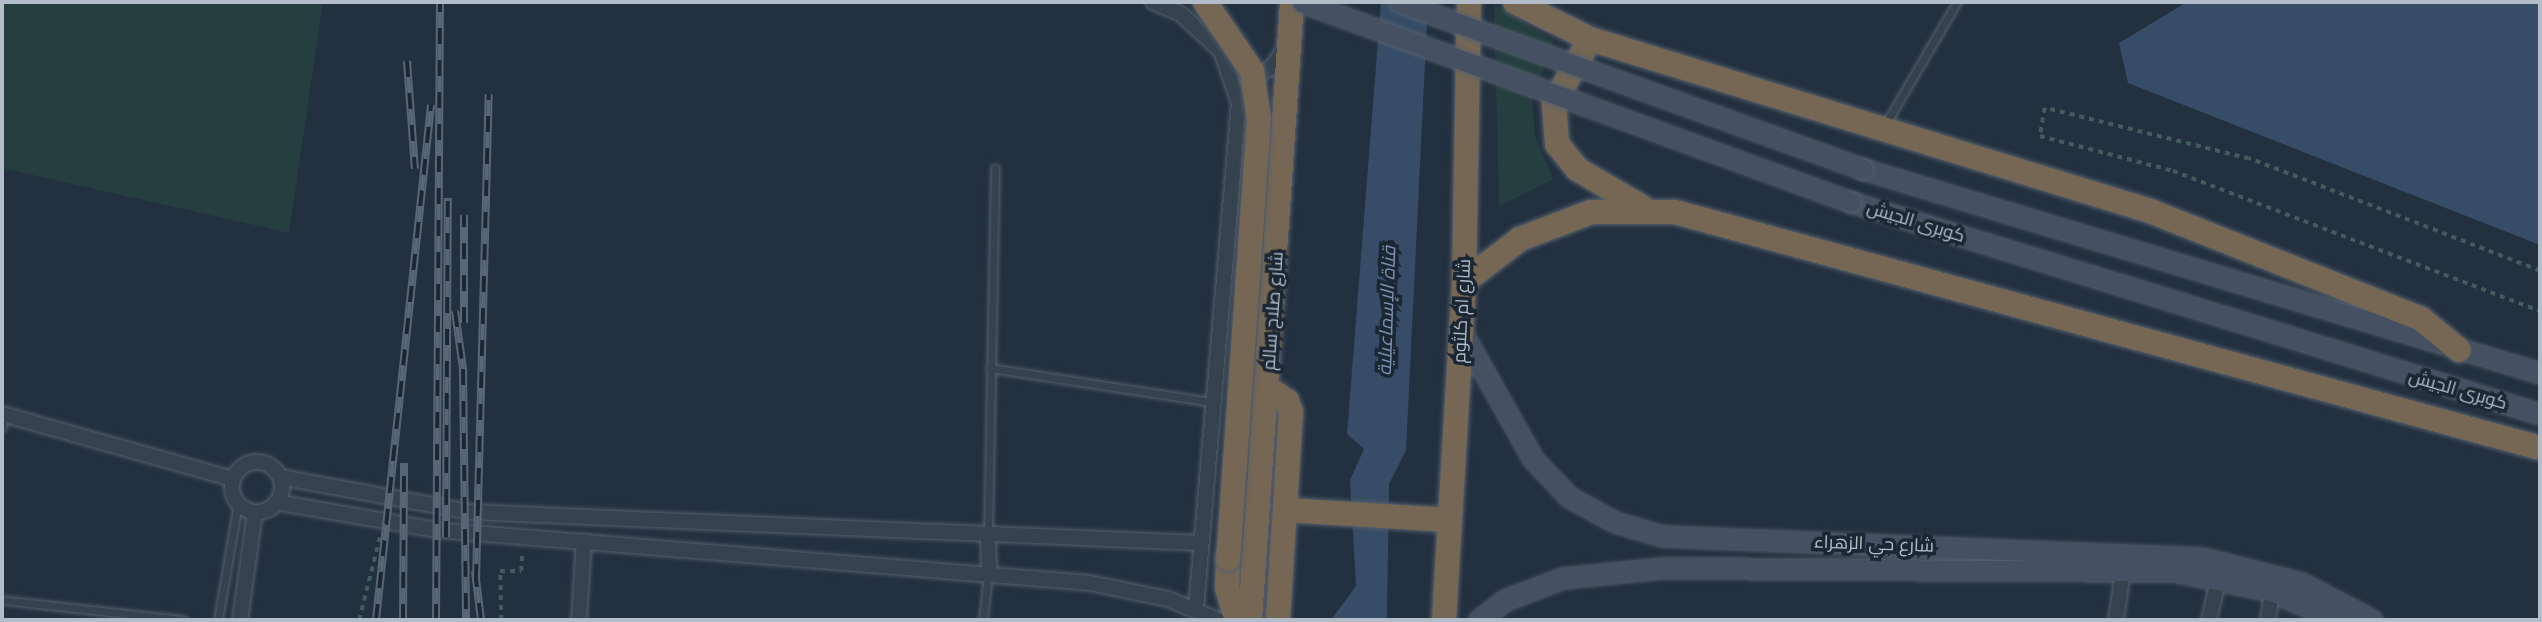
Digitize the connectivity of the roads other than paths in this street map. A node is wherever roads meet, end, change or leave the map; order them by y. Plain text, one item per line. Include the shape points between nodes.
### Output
1 (1153, 2) edge
2 (1205, 2) edge
3 (1292, 2) edge
4 (1302, 2) edge
5 (1399, 2) edge
6 (1469, 2) edge
7 (1515, 2) edge
8 (1957, 2) edge
9 (1290, 34) junction
10 (1590, 39) junction
11 (1236, 81) junction
12 (1885, 126) junction
13 (995, 167) dead end
14 (1644, 208) junction
15 (1464, 282) junction
16 (1462, 332) junction
17 (2459, 350) junction
18 (990, 368) junction
19 (2540, 373) edge
20 (1268, 388) junction
21 (1213, 402) junction
22 (2540, 414) edge
23 (2, 419) edge
24 (2540, 448) edge
25 (280, 477) junction
26 (233, 479) junction
27 (276, 502) junction
28 (238, 503) junction
29 (1297, 511) junction
30 (256, 512) junction
31 (1450, 520) junction
32 (673, 523) junction
33 (1663, 536) junction
34 (988, 538) junction
35 (584, 541) junction
36 (1199, 543) junction
37 (672, 547) junction
38 (1662, 568) junction
39 (2123, 571) junction
40 (989, 573) junction
41 (2219, 576) junction
42 (2272, 591) junction
43 (2, 600) edge
44 (1196, 609) junction
45 (184, 620) edge
46 (218, 620) edge
47 (240, 620) edge
48 (579, 620) edge
49 (983, 620) edge
50 (1218, 620) edge
51 (1237, 620) edge
52 (1250, 620) edge
53 (1278, 620) edge
54 (1444, 620) edge
55 (1479, 620) edge
56 (2116, 620) edge
57 (2209, 620) edge
58 (2268, 620) edge
59 (2336, 620) edge
60 (2372, 620) edge

1 - 11 street via 1201,30
2 - 51 highway, bridge via 1252,71 1259,119 1228,559 1227,588
3 - 9 highway, شارع صلاح سالم
4 - 22 main road, كوبرى الجيش, bridge via 1851,202
5 - 17 main road, كوبرى الجيش, bridge via 1863,169
6 - 15 highway, شارع ام كلثوم
7 - 10 highway
8 - 12 lane
9 - 11 street via 1271,68
9 - 20 highway, شارع صلاح سالم
10 - 12 highway
10 - 14 highway via 1554,103 1557,144 1577,169
11 - 21 street via 1239,113
12 - 17 highway via 2150,211 2276,260 2421,318
13 - 18 lane
14 - 15 highway via 1591,212 1545,228 1502,250
14 - 24 highway via 1880,264
15 - 16 highway, شارع ام كلثوم
16 - 31 highway, شارع ام كلثوم
16 - 33 main road, شارع حي الزهراء via 1549,479 1591,511
17 - 19 main road, كوبرى الجيش
18 - 21 lane
18 - 34 lane
20 - 29 highway via 1287,401 1291,412
20 - 52 highway, شارع صلاح سالم
21 - 36 street
23 - 26 street
25 - 26 street via 260,462 244,466
25 - 27 street
25 - 32 street via 466,512
26 - 28 street
27 - 30 street
27 - 35 street via 382,520
28 - 30 street
28 - 46 lane
29 - 31 highway
29 - 53 highway
30 - 47 street
31 - 54 highway, شارع ام كلثوم
32 - 34 street
32 - 37 street
33 - 38 main road
33 - 60 main road, شارع حي الزهراء via 2202,558 2301,583
34 - 36 street
34 - 40 street
35 - 37 street
35 - 48 street
36 - 44 street
37 - 40 street
38 - 39 main road, شارع حي الزهراء
38 - 55 main road, شارع حي الزهراء via 1563,578 1505,600
39 - 41 main road, شارع حي الزهراء
39 - 56 street
40 - 44 street via 1127,589
40 - 49 lane
41 - 42 main road, شارع حي الزهراء
41 - 57 street
42 - 58 street
42 - 59 main road, شارع حي الزهراء
43 - 45 lane
44 - 50 street

